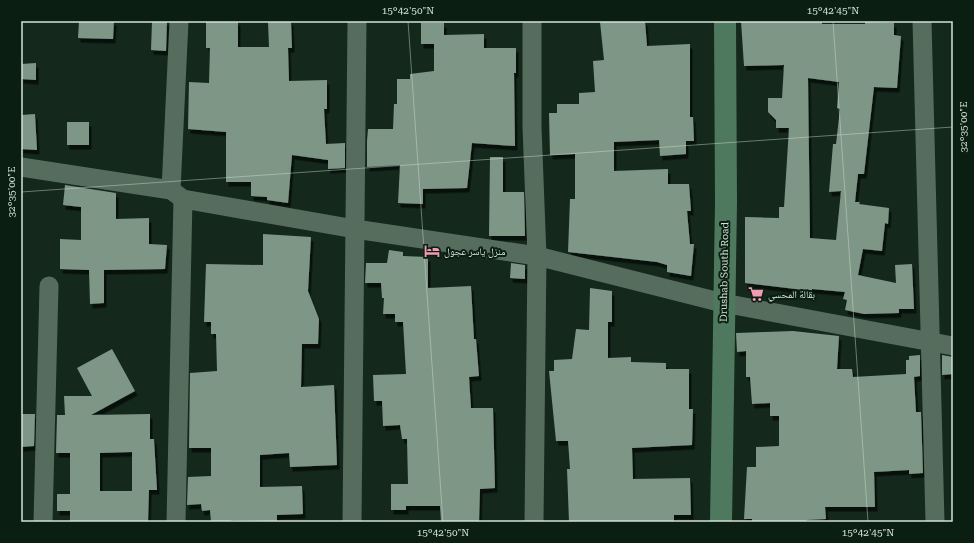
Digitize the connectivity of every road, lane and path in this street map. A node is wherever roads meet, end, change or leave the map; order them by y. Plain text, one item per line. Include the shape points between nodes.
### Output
1 (179, 21) edge
2 (357, 21) edge
3 (532, 21) edge
4 (725, 21) edge
5 (922, 21) edge
6 (21, 167) edge
7 (177, 195) junction
8 (355, 229) junction
9 (536, 256) junction
10 (49, 286) dead end
11 (723, 303) junction
12 (930, 342) junction
13 (953, 346) edge
14 (43, 522) edge
15 (176, 522) edge
16 (352, 522) edge
17 (534, 522) edge
18 (721, 522) edge
19 (935, 522) edge

1 - 7 street
2 - 8 street
3 - 9 street
4 - 11 street, Drushab South Road via 726,202
5 - 12 street
6 - 7 street
7 - 8 street
7 - 15 street
8 - 9 street
8 - 16 street
9 - 11 street
9 - 17 street
10 - 14 street
11 - 12 street
11 - 18 street, Drushab South Road
12 - 13 street
12 - 19 street

